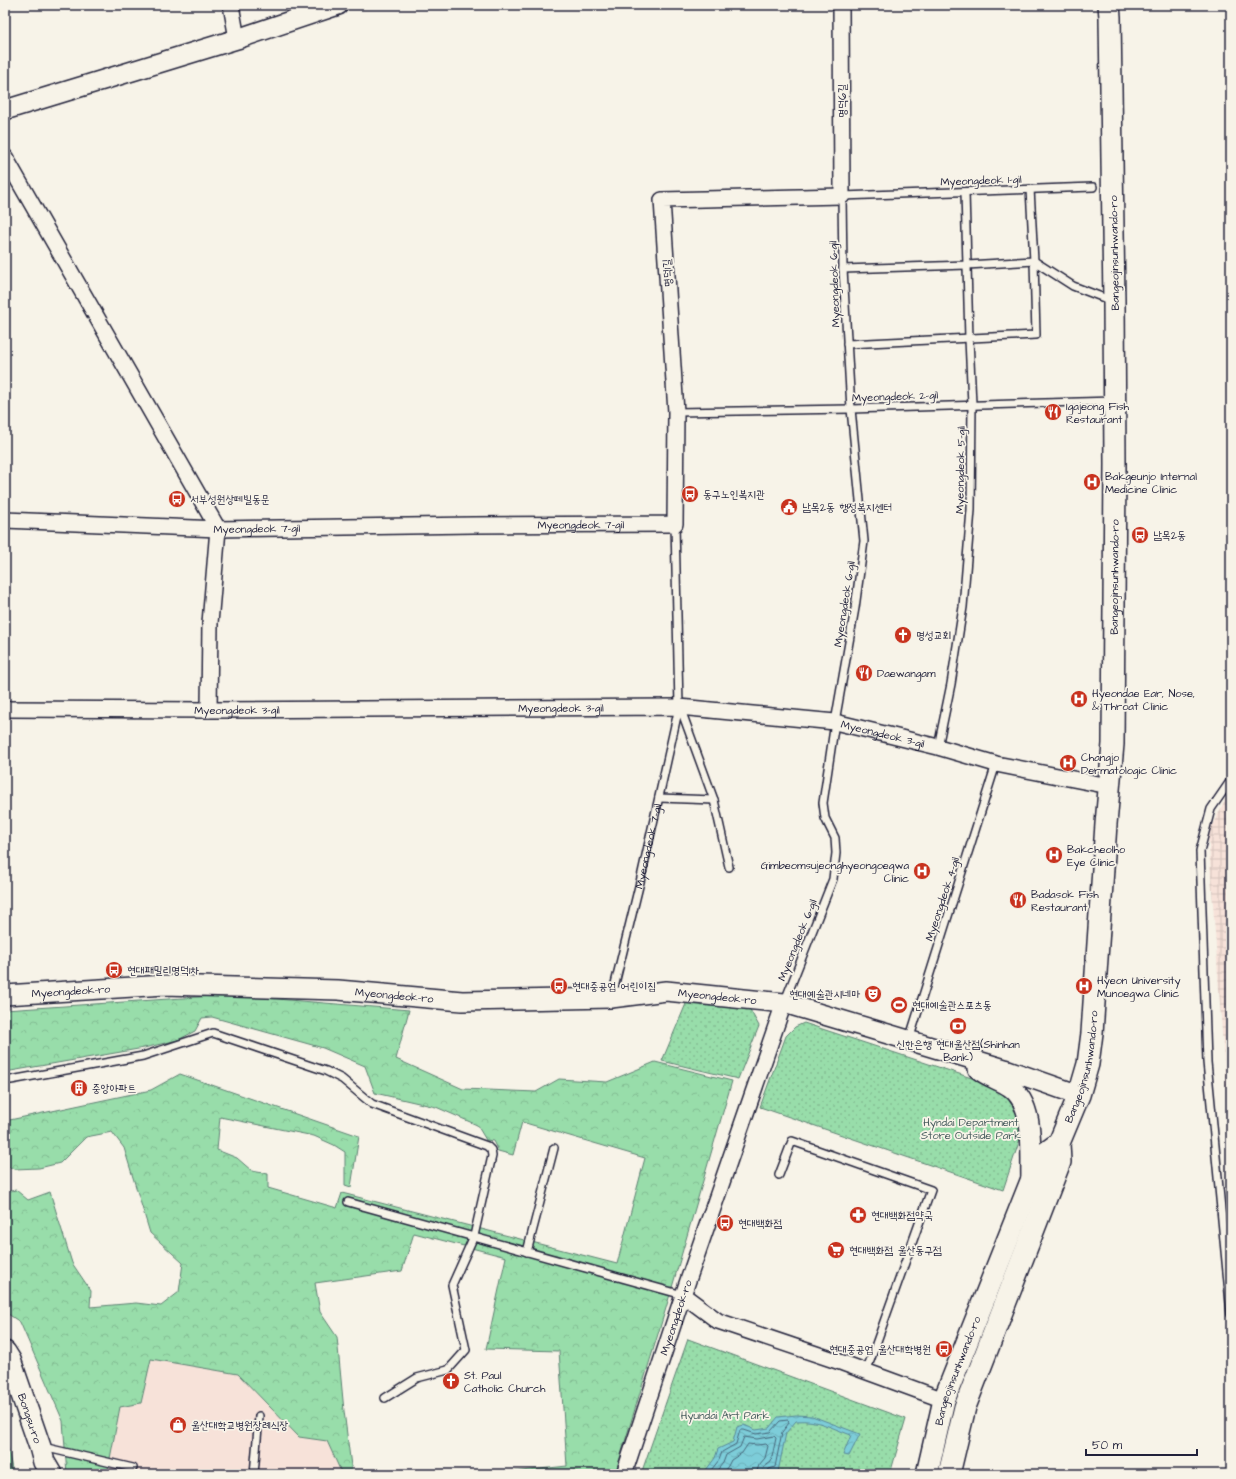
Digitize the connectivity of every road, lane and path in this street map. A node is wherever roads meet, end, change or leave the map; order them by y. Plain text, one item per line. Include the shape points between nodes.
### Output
1 (231, 5) edge
2 (338, 5) edge
3 (842, 5) edge
4 (1109, 5) edge
5 (237, 39) junction
6 (5, 110) edge
7 (5, 157) edge
8 (1093, 187) dead end
9 (1030, 189) junction
10 (965, 192) junction
11 (842, 196) junction
12 (1034, 261) junction
13 (967, 265) junction
14 (843, 270) junction
15 (1114, 302) junction
16 (969, 339) junction
17 (847, 344) junction
18 (1115, 401) junction
19 (972, 404) junction
20 (851, 409) junction
21 (676, 412) junction
22 (5, 520) edge
23 (676, 524) junction
24 (218, 529) junction
25 (679, 707) junction
26 (5, 708) edge
27 (209, 710) junction
28 (835, 722) junction
29 (938, 747) junction
30 (996, 764) junction
31 (1231, 780) edge
32 (1109, 786) junction
33 (659, 798) junction
34 (714, 800) junction
35 (728, 868) dead end
36 (5, 994) edge
37 (611, 998) junction
38 (784, 1003) junction
39 (909, 1040) junction
40 (963, 1056) junction
41 (11, 1080) dead end
42 (1079, 1095) junction
43 (1058, 1143) junction
44 (554, 1148) dead end
45 (779, 1175) dead end
46 (1031, 1180) junction
47 (348, 1202) dead end
48 (474, 1236) junction
49 (527, 1252) junction
50 (683, 1295) junction
51 (1231, 1314) edge
52 (5, 1352) edge
53 (866, 1372) junction
54 (385, 1398) dead end
55 (944, 1400) junction
56 (259, 1416) dead end
57 (44, 1464) edge
58 (132, 1468) dead end
59 (254, 1474) edge
60 (624, 1474) edge
61 (927, 1474) edge
62 (949, 1474) edge

1 - 5 street
2 - 5 street
3 - 11 street, 명덕6길
4 - 15 main road, Bangeojinsunhwando-ro
5 - 6 street
7 - 24 street
8 - 9 lane
9 - 10 lane, Myeongdeok 1-gil
9 - 12 lane, Myeongdeok 1-gil
10 - 11 lane, Myeongdeok 1-gil
10 - 13 lane, Myeongdeok 5-gil
11 - 14 lane, Myeongdeok 6-gil
11 - 21 street, 명덕1길 via 662,200
12 - 13 lane
12 - 15 lane via 1073,286
12 - 16 lane, Myeongdeok 1-gil via 1036,336
13 - 14 lane
13 - 16 lane, Myeongdeok 5-gil
14 - 17 lane, Myeongdeok 6-gil
15 - 18 main road, Bangeojinsunhwando-ro
16 - 17 lane
16 - 19 lane, Myeongdeok 5-gil
17 - 20 lane, Myeongdeok 6-gil
18 - 19 lane, Myeongdeok 2-gil
18 - 32 main road, Bangeojinsunhwando-ro via 1113,744
19 - 20 lane, Myeongdeok 2-gil
19 - 29 lane, Myeongdeok 5-gil via 971,510 962,608 951,684
20 - 21 lane, Myeongdeok 2-gil
20 - 28 lane, Myeongdeok 6-gil via 864,541
21 - 23 street, 명덕1길
22 - 24 street, Myeongdeok 7-gil
23 - 24 street, Myeongdeok 7-gil
23 - 25 lane, Myeongdeok 7-gil
24 - 27 street via 210,623
25 - 27 street, Myeongdeok 3-gil
25 - 28 street, Myeongdeok 3-gil
25 - 33 lane, Myeongdeok 7-gil
25 - 34 lane
26 - 27 street, Myeongdeok 3-gil
28 - 29 street, Myeongdeok 3-gil
28 - 38 lane, Myeongdeok 6-gil via 823,803 825,818 835,838 833,879
29 - 30 street, Myeongdeok 3-gil
30 - 32 street, Myeongdeok 3-gil
30 - 39 lane, Myeongdeok 4-gil
31 - 51 lane via 1211,809 1200,851 1207,1062
32 - 42 main road, Bangeojinsunhwando-ro via 1092,1033 1088,1064
33 - 34 lane
33 - 37 lane, Myeongdeok 7-gil
34 - 35 lane
36 - 37 street, Myeongdeok-ro via 165,985 338,990 462,1001
37 - 38 street, Myeongdeok-ro via 666,991
38 - 39 street, Myeongdeok-ro
38 - 50 street, Myeongdeok-ro
39 - 40 street, Myeongdeok-ro
40 - 42 street, Myeongdeok-ro
40 - 46 street via 982,1072 1011,1088 1024,1104 1030,1126
41 - 48 lane via 143,1056 213,1033 326,1071 342,1079 372,1104 487,1146 491,1150 492,1156
42 - 43 main road, Bangeojinsunhwando-ro
43 - 46 main road, Bangeojinsunhwando-ro via 1041,1156
43 - 62 main road, Bangeojinsunhwando-ro via 1060,1162 965,1407
44 - 49 lane
45 - 53 lane via 792,1141 931,1190
46 - 55 main road, Bangeojinsunhwando-ro
47 - 48 lane
48 - 49 lane
48 - 54 lane via 452,1285 466,1350 448,1370 417,1378
49 - 50 lane
50 - 53 street via 718,1321
50 - 60 street, Myeongdeok-ro
52 - 57 main road, Bongsu-ro via 10,1360
53 - 55 street
55 - 61 main road, Bangeojinsunhwando-ro
56 - 59 lane
57 - 58 lane

